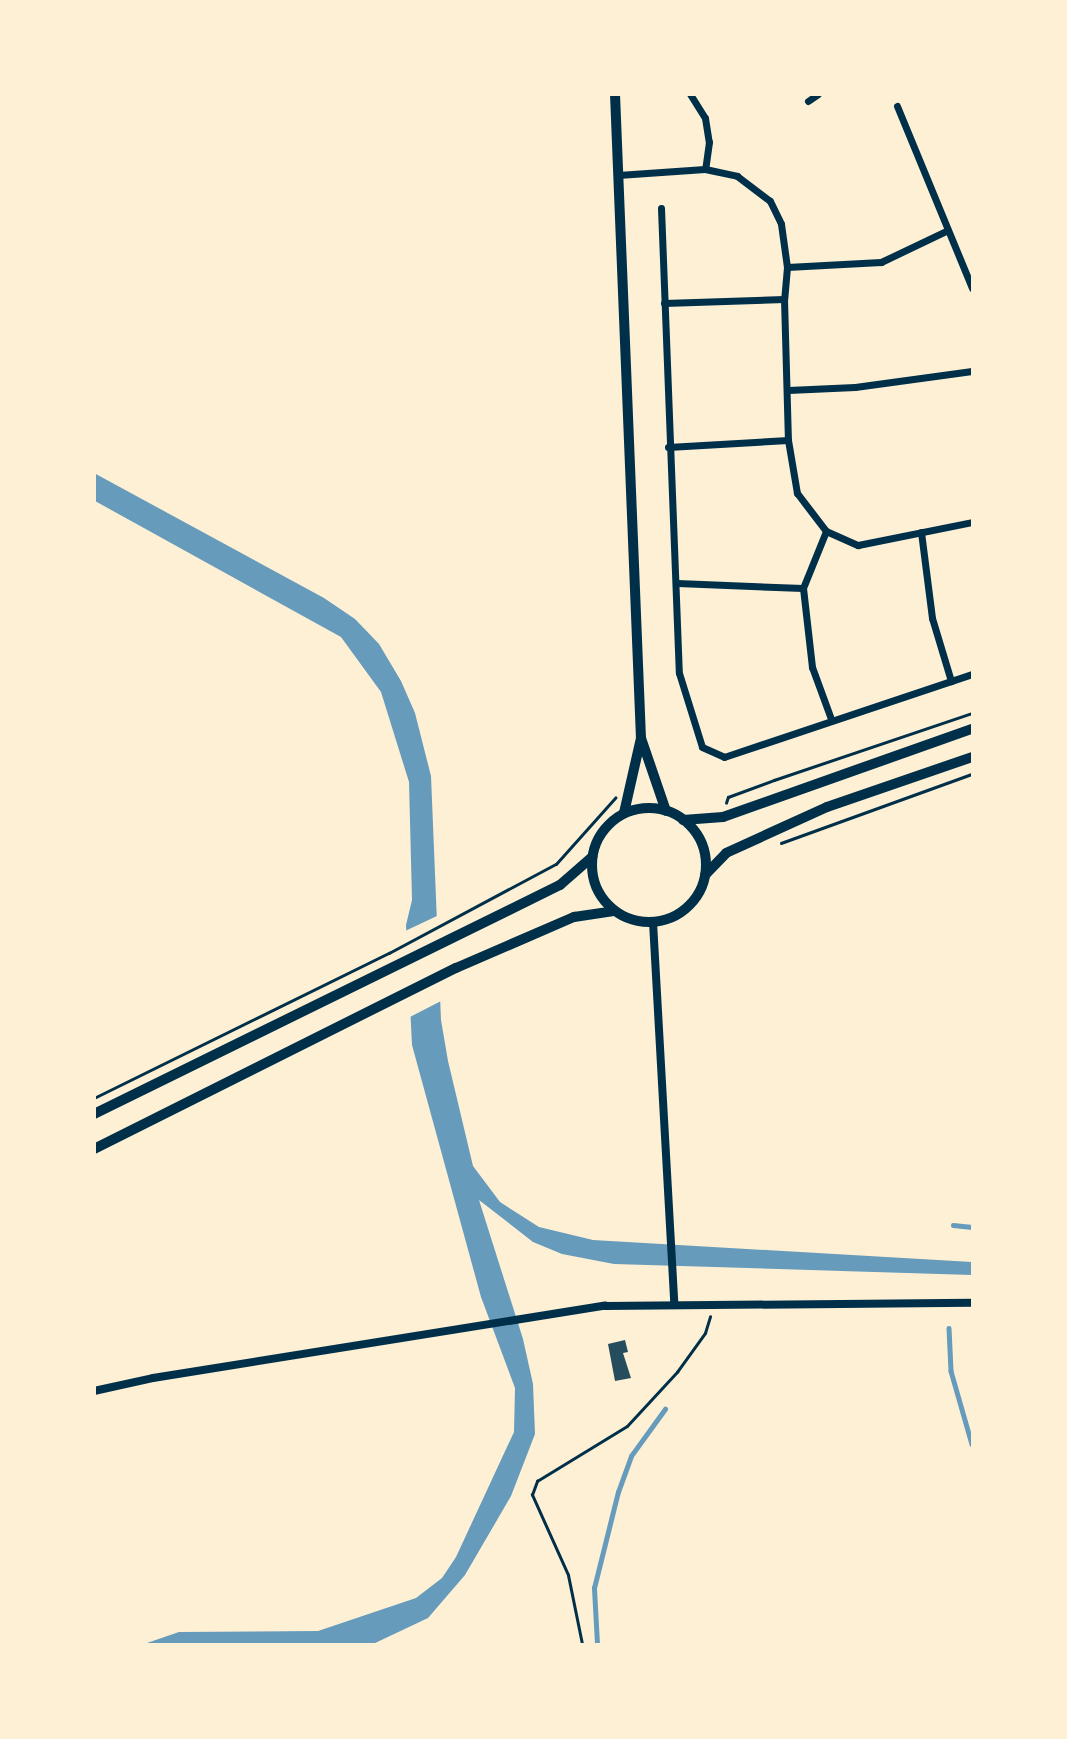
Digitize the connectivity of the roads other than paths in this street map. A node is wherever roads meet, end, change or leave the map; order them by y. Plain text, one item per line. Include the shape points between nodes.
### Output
1 (615, 94) edge
2 (690, 94) edge
3 (818, 94) edge
4 (808, 101) dead end
5 (897, 106) dead end
6 (705, 169) junction
7 (618, 175) junction
8 (661, 208) dead end
9 (948, 230) junction
10 (787, 267) junction
11 (972, 288) edge
12 (784, 299) junction
13 (664, 303) junction
14 (972, 371) edge
15 (788, 390) junction
16 (788, 440) junction
17 (668, 447) junction
18 (972, 522) edge
19 (826, 531) junction
20 (920, 532) junction
21 (677, 583) junction
22 (803, 588) junction
23 (972, 674) edge
24 (951, 681) junction
25 (831, 719) junction
26 (972, 729) edge
27 (640, 738) junction
28 (972, 757) edge
29 (666, 811) junction
30 (624, 813) junction
31 (683, 820) junction
32 (592, 857) junction
33 (705, 874) junction
34 (614, 911) junction
35 (653, 922) junction
36 (94, 1114) edge
37 (94, 1149) edge
38 (674, 1303) junction
39 (972, 1303) edge
40 (94, 1391) edge

1 - 7 main road
2 - 6 street via 705,118 709,142
3 - 4 street
5 - 9 street
6 - 7 street
6 - 10 street via 737,176 770,201 781,224
7 - 27 main road
8 - 13 street
9 - 10 street via 881,261
9 - 11 street
10 - 12 street
12 - 13 street
12 - 15 street
13 - 17 street
14 - 15 street via 855,387
15 - 16 street
16 - 17 street
16 - 19 street via 797,492
17 - 21 street
18 - 20 street
19 - 20 street via 858,545
19 - 22 street
20 - 24 street via 932,618
21 - 22 street
21 - 25 street via 679,673 702,747 724,757
22 - 25 street via 811,667
23 - 24 street
24 - 25 street
26 - 31 highway via 723,817
27 - 29 main road
27 - 30 main road
28 - 33 highway via 827,807 726,853
29 - 30 highway via 652,808
29 - 31 highway
30 - 32 highway via 603,832
31 - 33 highway via 702,844
32 - 34 highway via 596,887
32 - 36 highway via 560,885
33 - 35 highway via 687,907
34 - 35 highway
34 - 37 highway via 574,917 456,968
35 - 38 street via 666,1226
38 - 39 street
38 - 40 street via 605,1306

